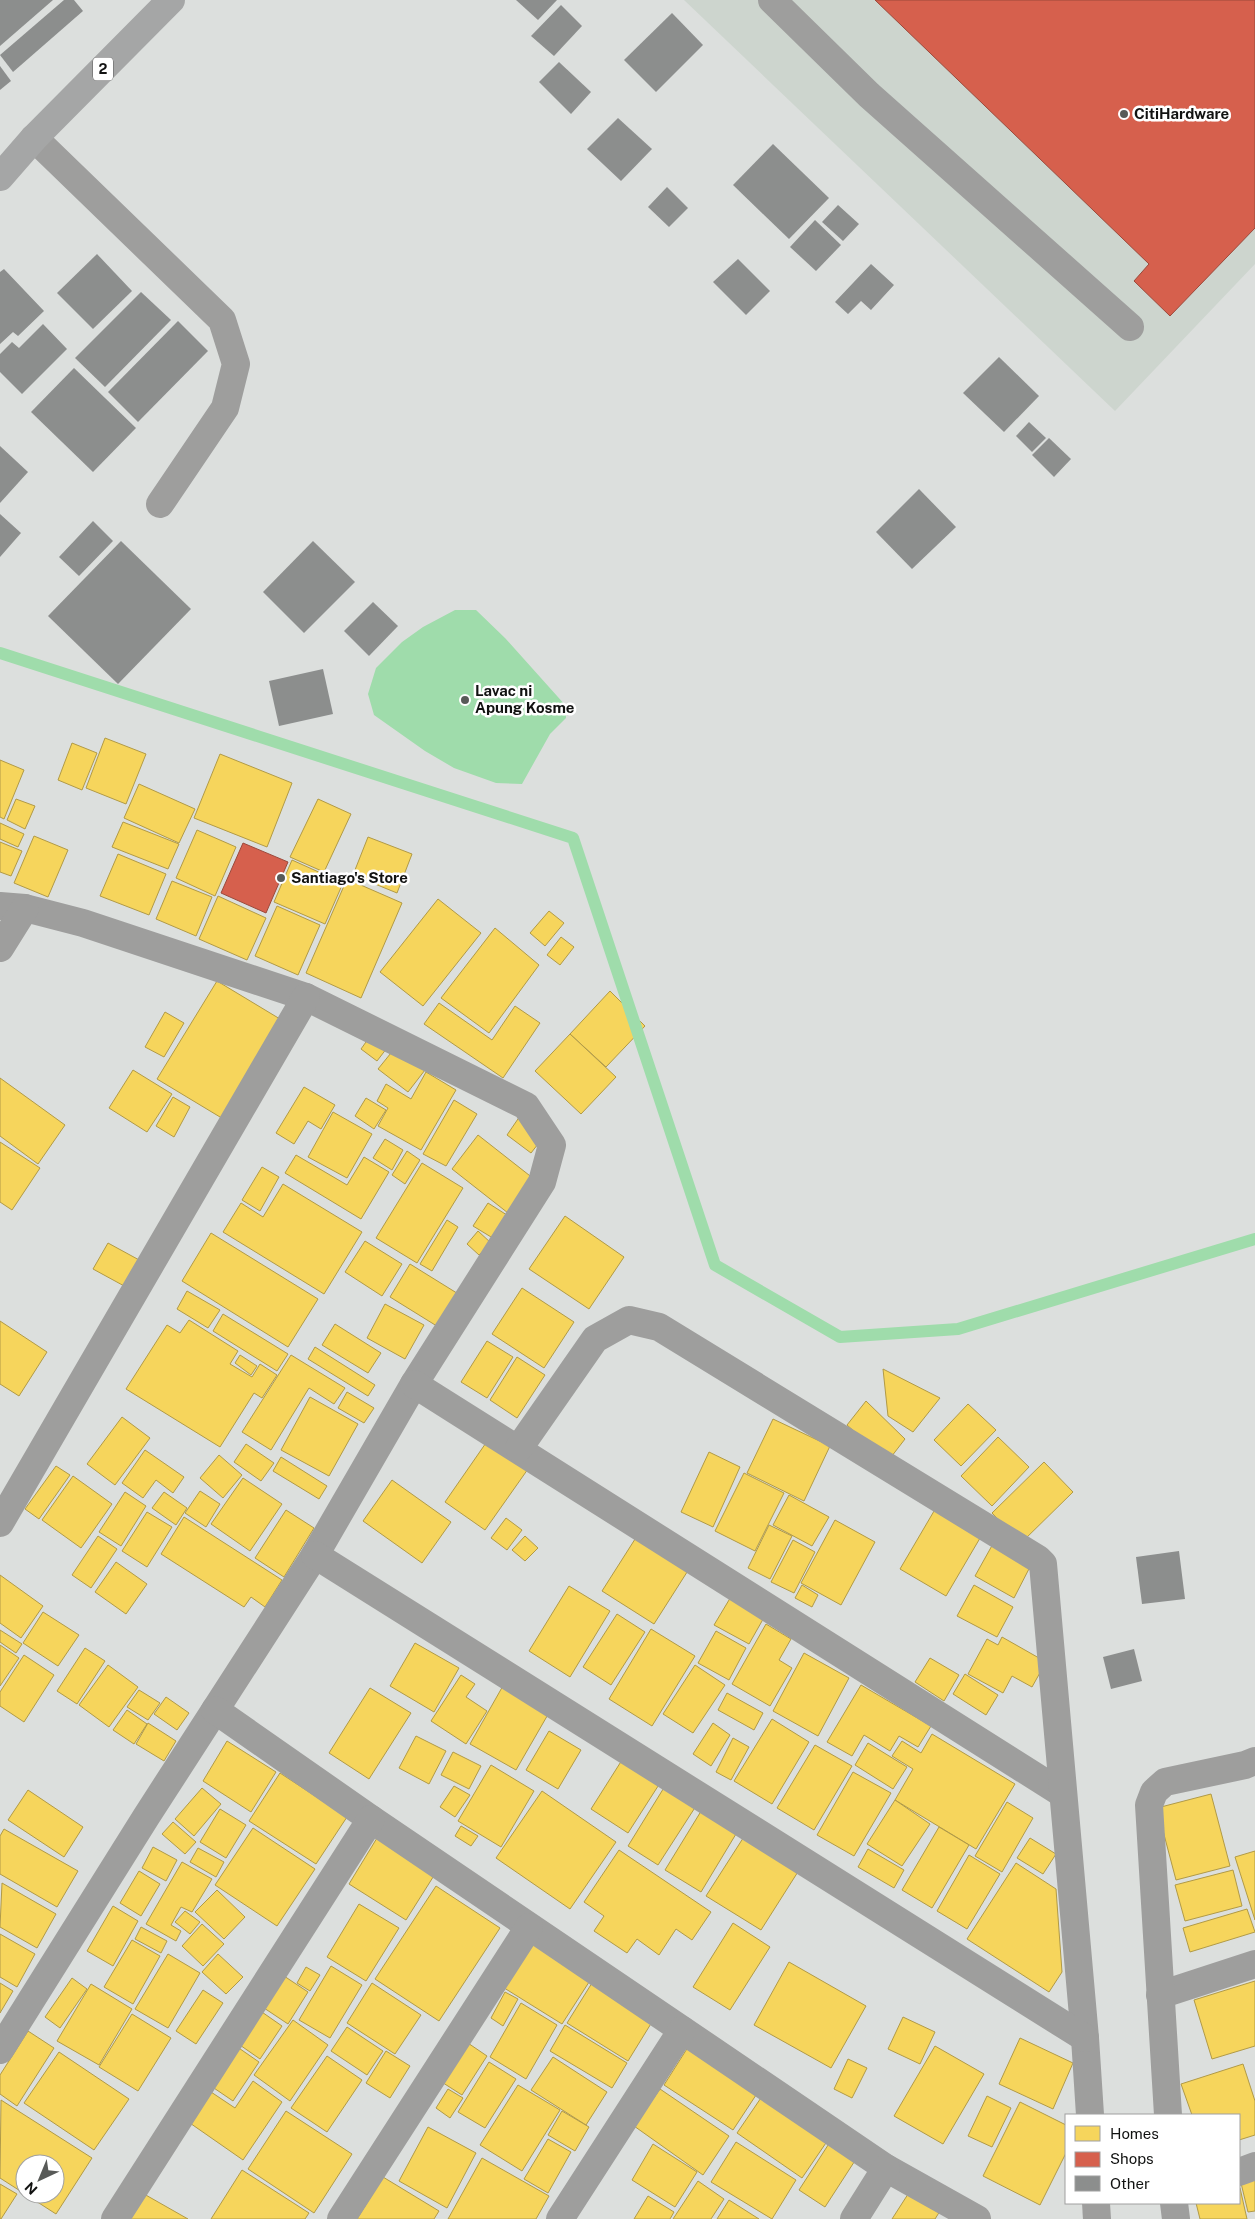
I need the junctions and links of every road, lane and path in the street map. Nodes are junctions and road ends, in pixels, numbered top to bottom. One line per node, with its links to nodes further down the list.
1 (171, 0): 3 (highway, 2)
2 (772, 0): 5 (street)
3 (34, 138): 4 (highway, 2); 6 (street)
4 (0, 177)
5 (1130, 327)
6 (160, 504)
7 (12, 907): 8 (street); 9 (street)
8 (0, 948)
9 (306, 997): 10 (street); 12 (street)
10 (414, 1384): 11 (street); 13 (street)
11 (518, 1448): 16 (street); 16 (street)
12 (0, 1523)
13 (315, 1555): 14 (street); 22 (street)
14 (215, 1710): 17 (street); 23 (street)
15 (1255, 1761): 20 (street)
16 (1063, 1794): 22 (street)
17 (371, 1820): 18 (street); 31 (street)
18 (529, 1927): 21 (street); 32 (street)
19 (1255, 1964): 20 (street)
20 (1160, 1995): 25 (street)
21 (682, 2030): 27 (street); 33 (street)
22 (1086, 2038): 24 (street)
23 (0, 2050)
24 (1090, 2114)
25 (1168, 2114)
26 (1255, 2166): 28 (street)
27 (886, 2168): 34 (street); 35 (street)
28 (1240, 2172)
29 (1096, 2204): 36 (street)
30 (1174, 2204): 37 (street)
31 (115, 2219)
32 (341, 2219)
33 (560, 2219)
34 (854, 2219)
35 (977, 2219)
36 (1097, 2219)
37 (1176, 2219)

